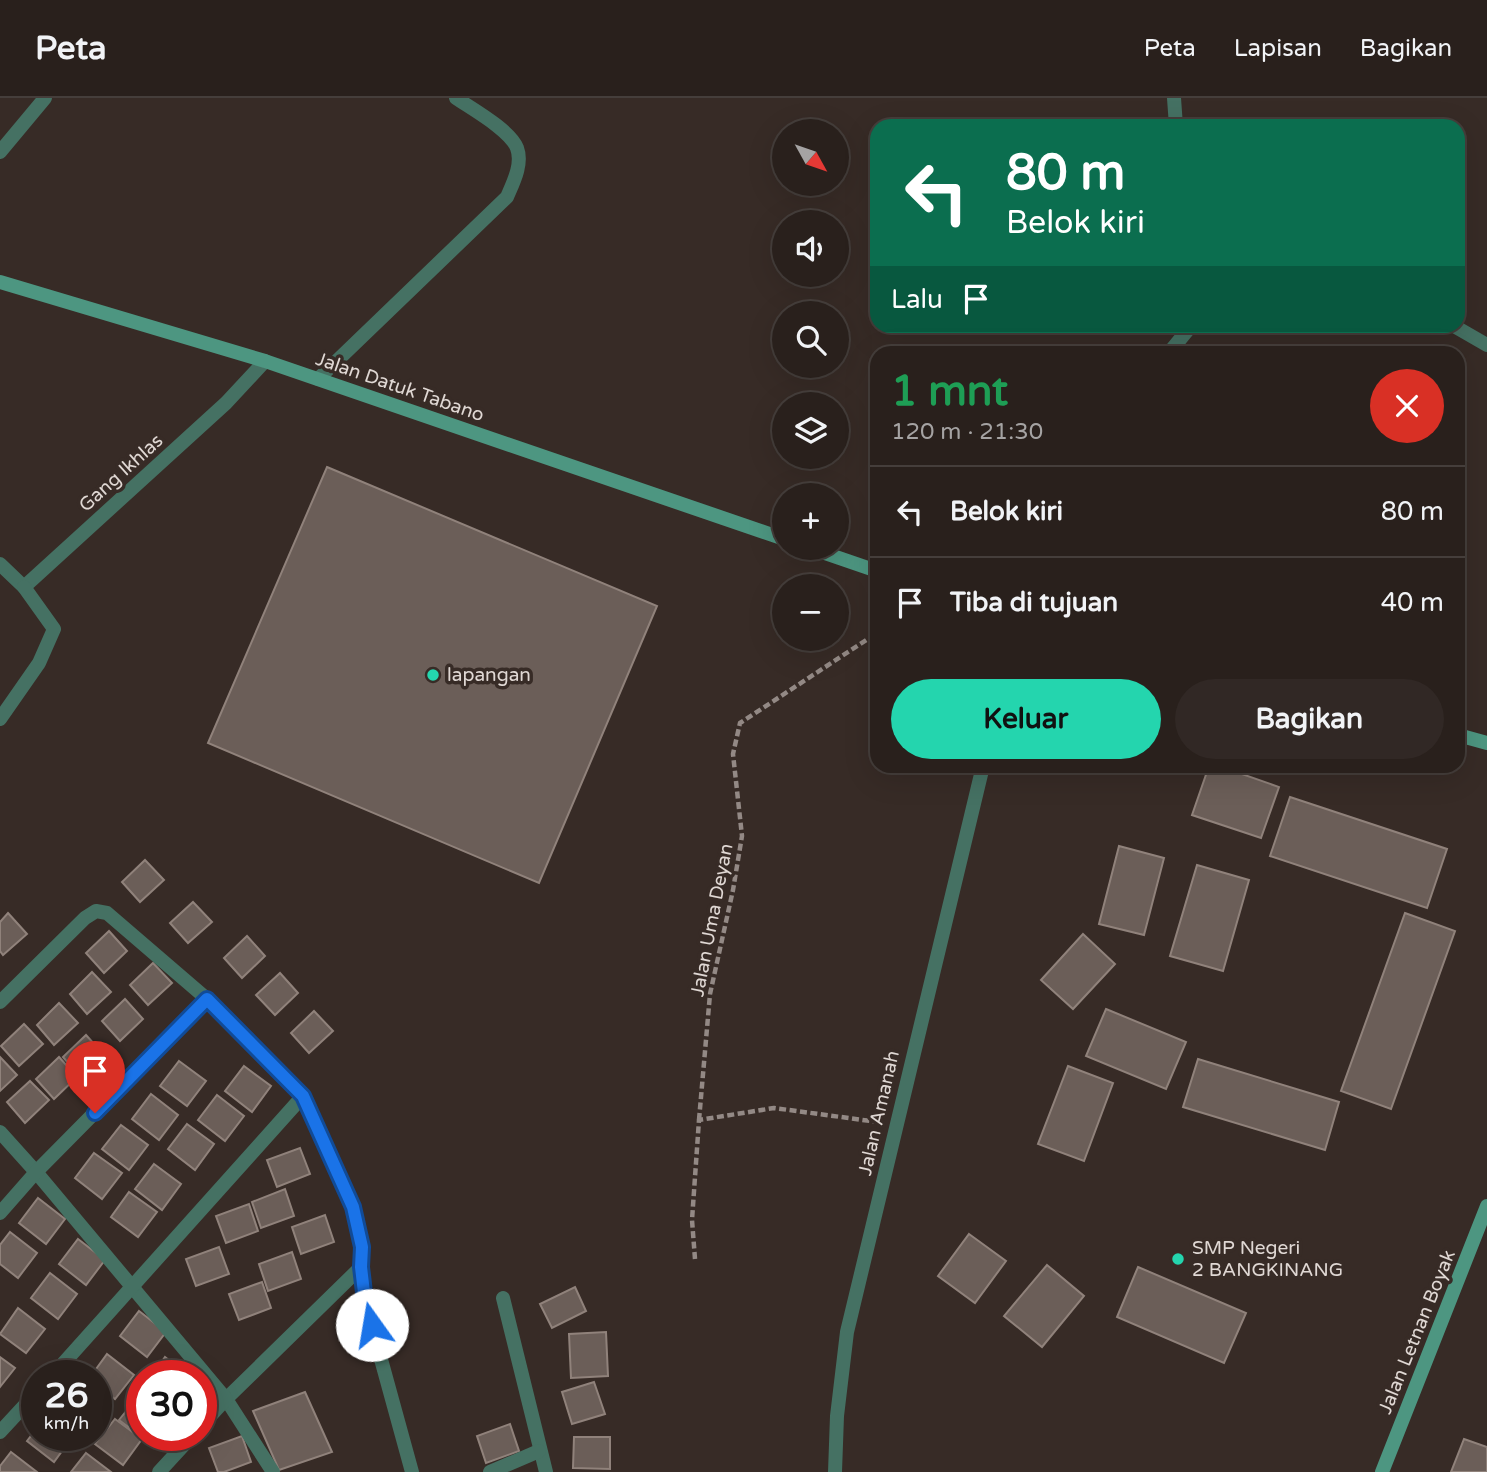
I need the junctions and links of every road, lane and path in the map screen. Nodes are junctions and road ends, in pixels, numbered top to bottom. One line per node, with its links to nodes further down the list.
1 (45, 98): 5 (street)
2 (456, 98): 10 (street)
3 (1174, 98): 4 (street)
4 (1176, 119)
5 (0, 152)
6 (0, 282): 9 (street, Jalan Datuk Tabano)
7 (1465, 332): 8 (street)
8 (1487, 345)
9 (265, 361): 10 (street, Jalan Datuk Tabano); 15 (street, Gang Ikhlas)
10 (318, 379): 11 (street, Jalan Datuk Tabano)
11 (772, 535)
12 (845, 560): 14 (street)
13 (0, 564): 15 (street)
14 (870, 569)
15 (24, 587): 17 (street)
16 (870, 638): 24 (path, Jalan Uma Deyan)
17 (0, 719)
18 (1465, 737): 19 (street)
19 (1487, 743)
20 (981, 773): 25 (street, Jalan Amanah)
21 (207, 999): 22 (street); 23 (street); 27 (street)
22 (0, 1002)
23 (303, 1096): 31 (street); 32 (street)
24 (699, 1120): 25 (path); 30 (path, Jalan Uma Deyan)
25 (896, 1125): 46 (street, Jalan Amanah)
26 (0, 1132): 27 (street)
27 (36, 1172): 29 (street); 32 (street)
28 (1487, 1206): 47 (street, Jalan Letnan Boyak)
29 (0, 1213)
30 (695, 1259)
31 (361, 1267): 35 (street); 43 (street)
32 (134, 1287): 34 (street); 35 (street)
33 (503, 1298): 40 (street)
34 (67, 1360)
35 (226, 1399): 37 (street); 42 (street)
36 (21, 1409): 38 (street)
37 (217, 1409)
38 (0, 1432)
39 (178, 1451): 41 (street)
40 (539, 1451): 44 (street); 45 (street)
41 (159, 1472)
42 (273, 1472)
43 (412, 1472)
44 (490, 1472)
45 (546, 1472)
46 (835, 1472)
47 (1382, 1472)

